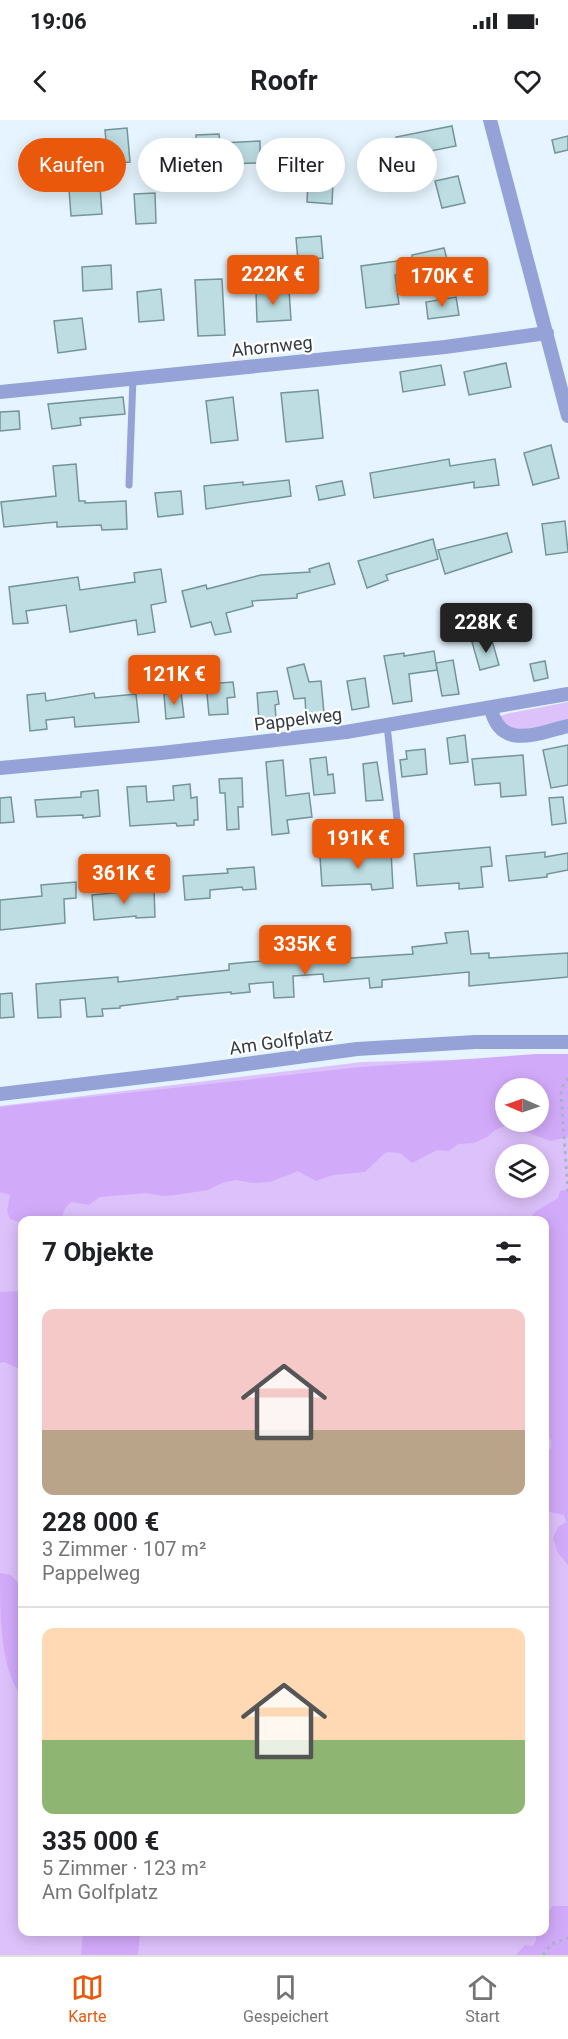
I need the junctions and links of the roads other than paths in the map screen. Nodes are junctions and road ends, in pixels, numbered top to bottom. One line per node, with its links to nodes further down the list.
1 (490, 120): 2 (street)
2 (547, 333): 3 (street, Ahornweg); 5 (street)
3 (133, 378): 4 (street, Ahornweg); 6 (lane)
4 (0, 392)
5 (568, 416)
6 (129, 485)
7 (568, 694): 8 (street, Pappelweg)
8 (491, 709): 9 (street, Pappelweg); 10 (street)
9 (387, 725): 11 (street, Pappelweg); 12 (lane)
10 (568, 726)
11 (0, 768)
12 (399, 838)
13 (568, 1042): 14 (street, Am Golfplatz)
14 (0, 1094)

